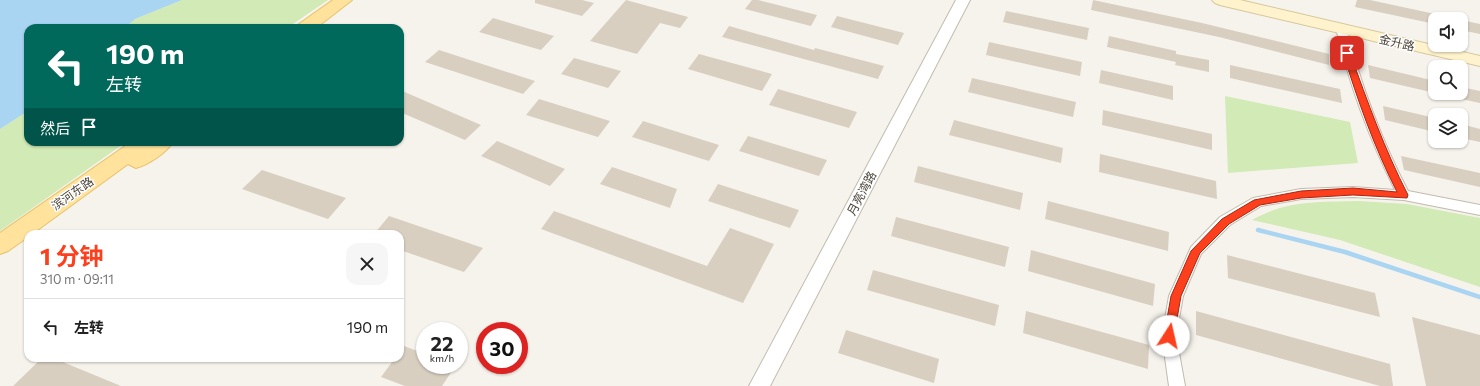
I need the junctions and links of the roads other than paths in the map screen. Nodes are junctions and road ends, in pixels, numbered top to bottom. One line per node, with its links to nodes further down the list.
1 (344, 0): 6 (main road)
2 (359, 0): 7 (main road)
3 (963, 0): 21 (street, 月亮湾路)
4 (1220, 0): 8 (main road, 金升路)
5 (1245, 0): 9 (main road, 金升路)
6 (311, 24)
7 (326, 24)
8 (1341, 28): 12 (main road, 金升路); 15 (street)
9 (1428, 42)
10 (1467, 52): 11 (main road)
11 (1480, 55)
12 (1480, 61)
13 (138, 146): 19 (main road, 滨河东路)
14 (157, 146): 17 (main road, 滨河东路)
15 (1404, 195): 16 (street); 22 (street)
16 (1480, 210)
17 (41, 230)
18 (24, 242): 20 (main road)
19 (0, 245)
20 (0, 259)
21 (759, 386)
22 (1177, 386)

